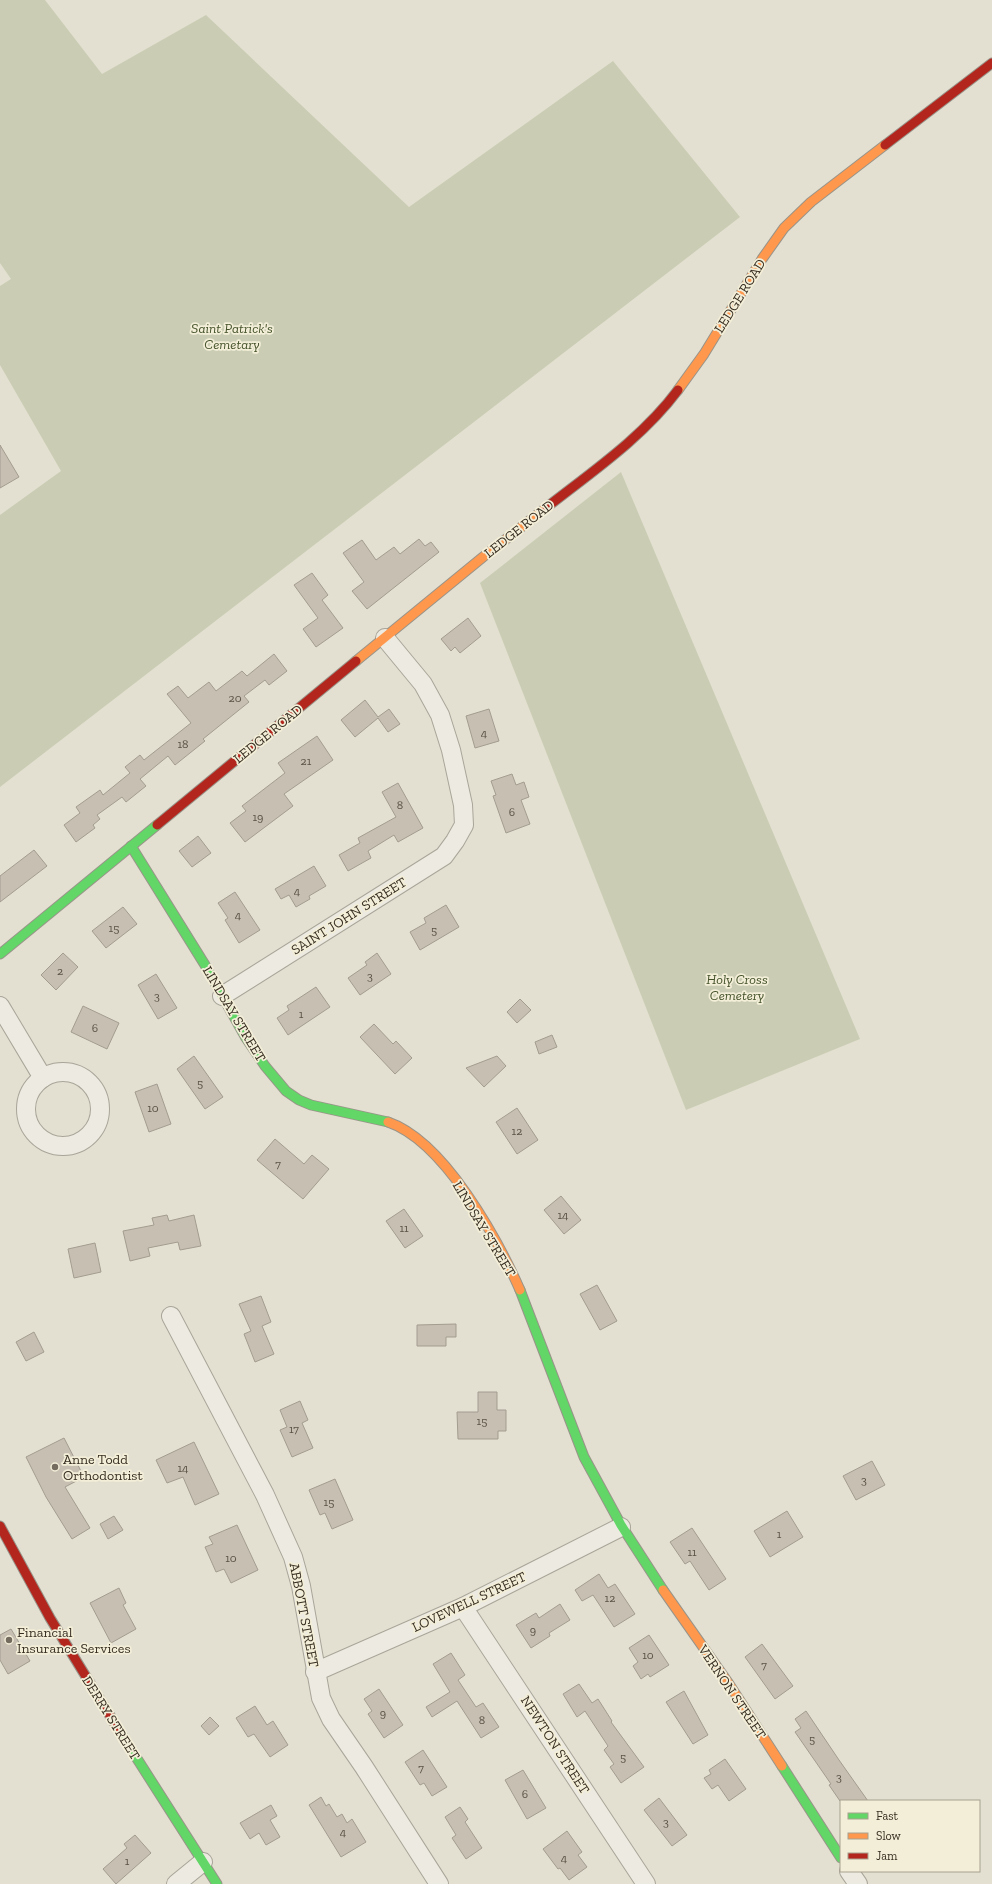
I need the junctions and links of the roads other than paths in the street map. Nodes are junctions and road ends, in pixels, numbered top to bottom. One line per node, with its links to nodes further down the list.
1 (992, 63): 2 (street, LEDGE ROAD)
2 (385, 638): 3 (street, LEDGE ROAD); 5 (street, SAINT JOHN STREET)
3 (131, 846): 4 (street, LEDGE ROAD); 5 (street, LINDSAY STREET)
4 (0, 954)
5 (222, 996): 10 (street, LINDSAY STREET)
6 (0, 1006): 7 (street)
7 (43, 1078): 7 (street)
8 (171, 1316): 12 (street, ABBOTT STREET)
9 (0, 1526): 14 (street, DERRY STREET)
10 (621, 1527): 11 (street, LOVEWELL STREET); 13 (street, VERNON STREET)
11 (463, 1607): 12 (street, LOVEWELL STREET); 19 (street, NEWTON STREET)
12 (315, 1672): 18 (street, ABBOTT STREET)
13 (840, 1856)
14 (203, 1862): 16 (street); 17 (street, DERRY STREET)
15 (850, 1872): 20 (street)
16 (176, 1884)
17 (217, 1884)
18 (439, 1884)
19 (646, 1884)
20 (858, 1884)

